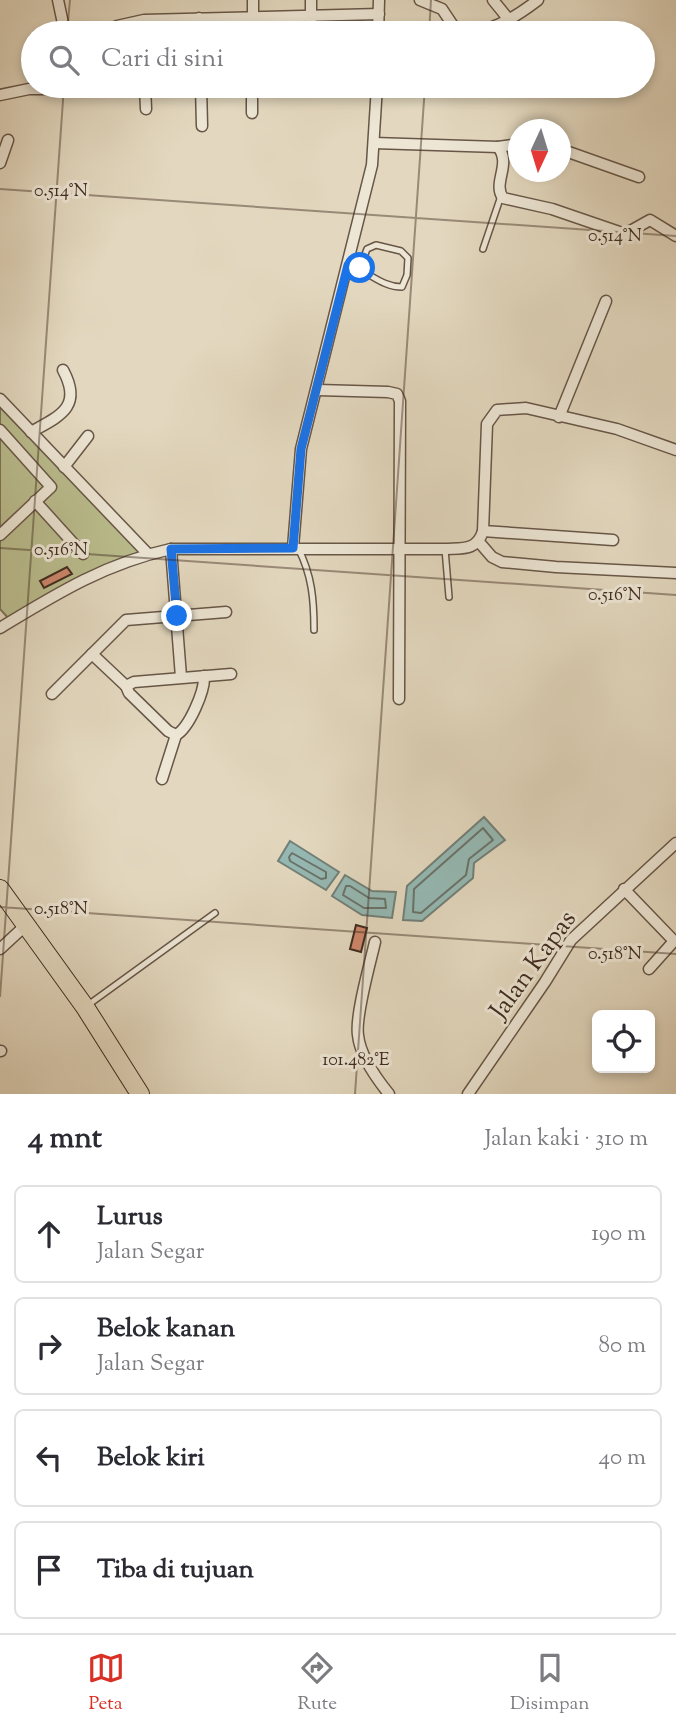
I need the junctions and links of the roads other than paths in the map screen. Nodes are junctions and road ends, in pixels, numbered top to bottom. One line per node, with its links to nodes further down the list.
1 (58, 0): 13 (street)
2 (253, 0): 10 (street)
3 (311, 0): 9 (street)
4 (379, 0): 8 (street)
5 (420, 0): 19 (street)
6 (493, 0): 20 (street)
7 (538, 0): 20 (street)
8 (379, 14): 9 (street); 18 (street)
9 (311, 15): 10 (street); 17 (street)
10 (253, 16): 11 (street); 16 (street)
11 (199, 18): 12 (street); 15 (street)
12 (144, 20): 14 (street)
13 (62, 21)
14 (140, 21)
15 (199, 21)
16 (253, 21)
17 (311, 21)
18 (379, 21)
19 (450, 21)
20 (510, 21)
21 (21, 91): 22 (street)
22 (0, 95)
23 (146, 98): 27 (street)
24 (201, 98): 29 (street)
25 (252, 98): 28 (street)
26 (376, 98): 31 (street)
27 (146, 109)
28 (252, 113)
29 (202, 126)
30 (8, 140): 35 (street)
31 (374, 143): 33 (street); 40 (street)
32 (508, 146): 33 (street)
33 (498, 148): 37 (street)
34 (571, 153): 36 (street)
35 (0, 163)
36 (639, 177)
37 (500, 197): 38 (street); 39 (lane)
38 (676, 236)
39 (483, 249)
40 (348, 265): 41 (lane); 44 (street)
41 (360, 268): 41 (lane)
42 (606, 301): 46 (street)
43 (63, 370): 48 (street)
44 (318, 390): 57 (street); 60 (street)
45 (0, 399): 48 (street)
46 (559, 416): 50 (street); 53 (street)
47 (0, 430): 52 (street)
48 (31, 432): 51 (street)
49 (88, 436): 51 (street)
50 (676, 450)
51 (64, 467): 62 (street)
52 (35, 501): 54 (street); 61 (street)
53 (483, 531): 55 (street); 56 (street)
54 (0, 535)
55 (613, 540)
56 (479, 542): 59 (street); 63 (street)
57 (296, 548): 58 (street); 60 (street); 68 (lane)
58 (171, 549): 62 (street); 66 (street)
59 (445, 549): 60 (street); 64 (lane)
60 (399, 550): 75 (street)
61 (83, 554)
62 (148, 554): 67 (street)
63 (676, 573)
64 (449, 597)
65 (226, 612): 66 (street)
66 (177, 616): 69 (street); 72 (street)
67 (0, 628)
68 (314, 630)
69 (92, 654): 73 (street); 74 (street)
70 (232, 674): 71 (street)
71 (204, 676): 72 (street); 76 (street)
72 (181, 677): 73 (street)
73 (126, 686): 76 (street)
74 (52, 694)
75 (399, 699)
76 (176, 736): 77 (street)
77 (162, 779)
78 (676, 843): 80 (street, Jalan Kapas)
79 (0, 889): 82 (main road)
80 (624, 889): 84 (street); 90 (street, Jalan Kapas)
81 (215, 913): 87 (lane)
82 (27, 924): 85 (street); 87 (main road)
83 (375, 942): 89 (street)
84 (675, 942): 86 (street)
85 (0, 949)
86 (649, 969)
87 (85, 1007): 88 (main road)
88 (140, 1094)
89 (388, 1094)
90 (468, 1094)

